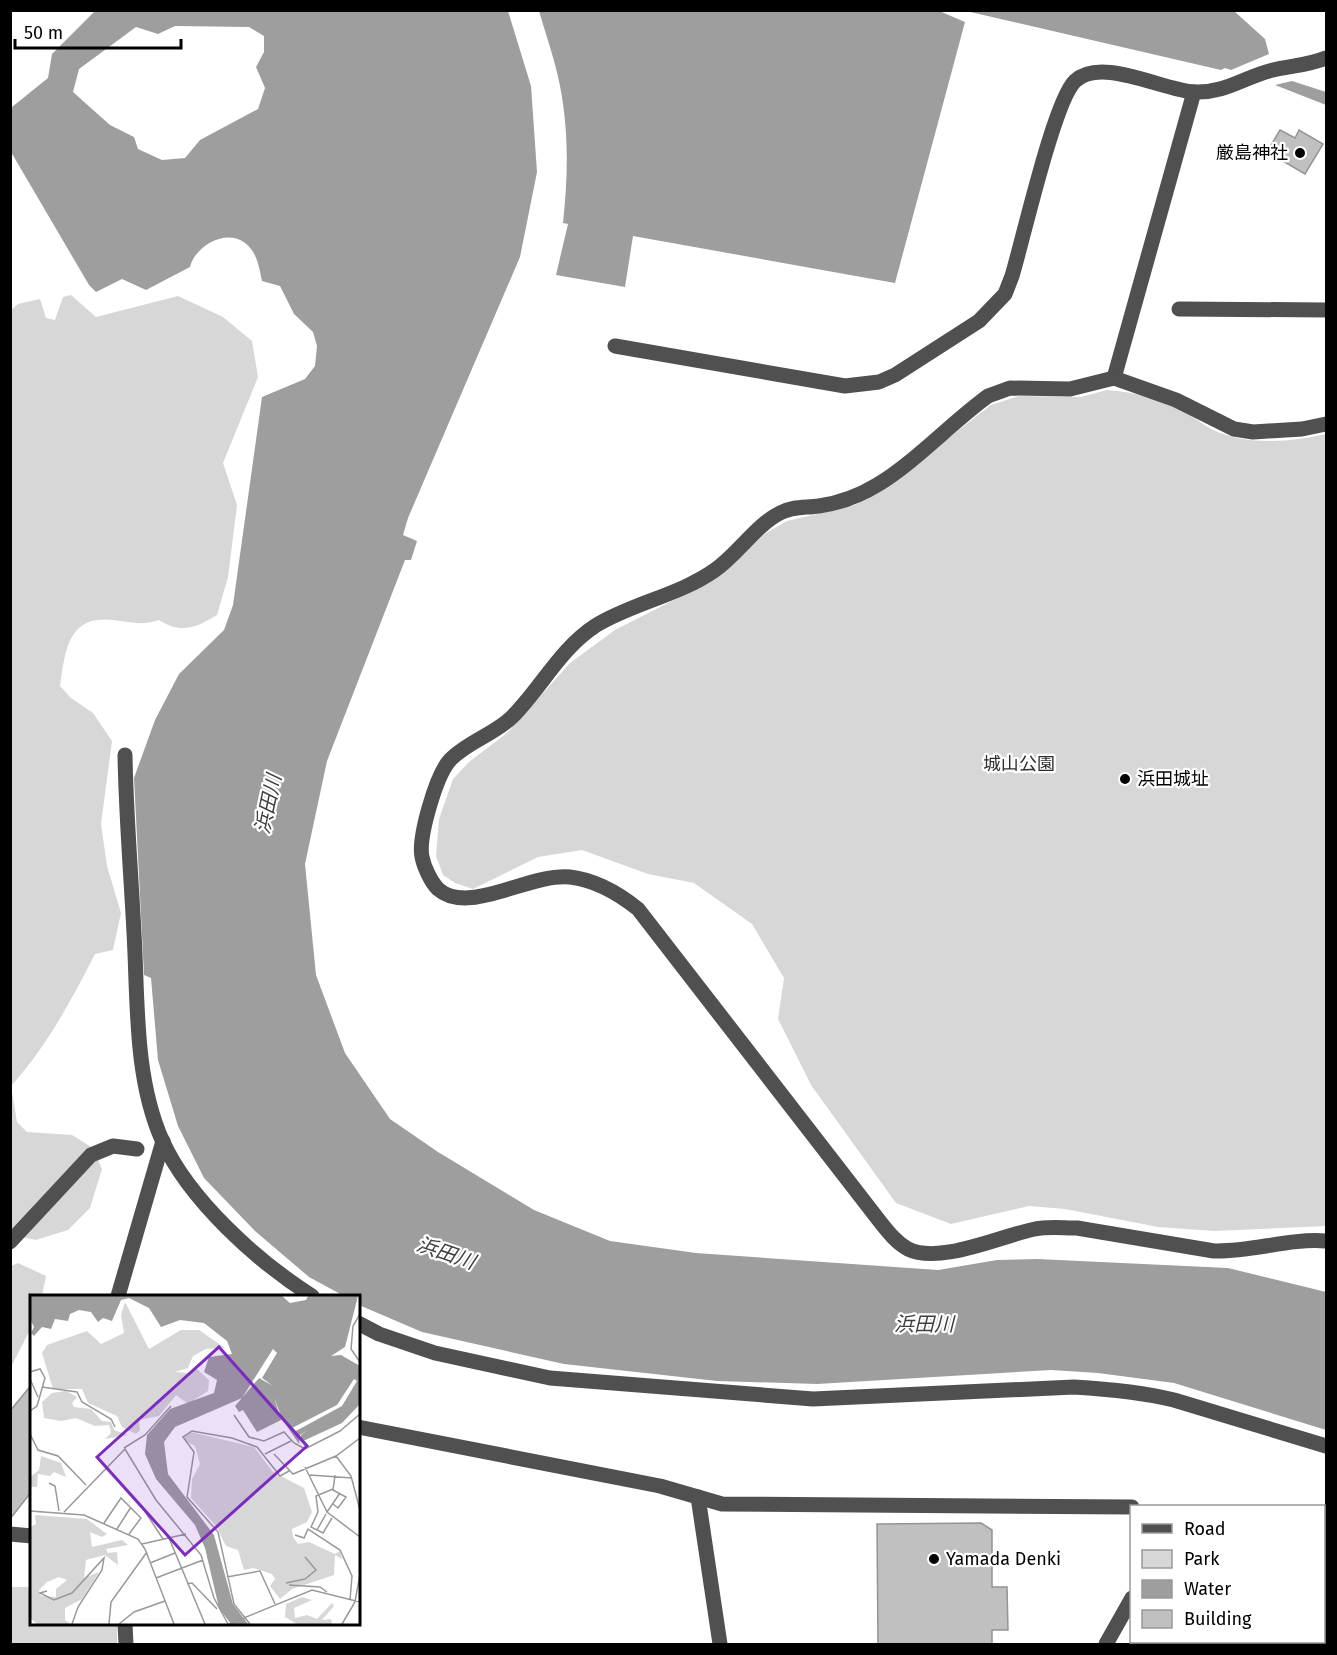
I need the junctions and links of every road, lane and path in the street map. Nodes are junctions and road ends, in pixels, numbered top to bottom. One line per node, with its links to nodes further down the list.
1 (1326, 58): 2 (street)
2 (1194, 92): 5 (street); 6 (street)
3 (1179, 309): 4 (street)
4 (1326, 310)
5 (615, 346)
6 (1114, 378): 7 (street); 12 (street)
7 (1326, 424)
8 (125, 755): 9 (street)
9 (163, 1141): 13 (street); 14 (street)
10 (137, 1149): 11 (street)
11 (11, 1240)
12 (1326, 1241)
13 (118, 1295)
14 (311, 1295)
15 (360, 1324): 17 (street)
16 (360, 1427): 18 (street)
17 (1326, 1446)
18 (698, 1497): 19 (street); 25 (street)
19 (1130, 1507)
20 (10, 1534): 21 (street)
21 (30, 1536)
22 (1130, 1600): 26 (street)
23 (125, 1625): 24 (street)
24 (126, 1644)
25 (720, 1644)
26 (1106, 1644)

